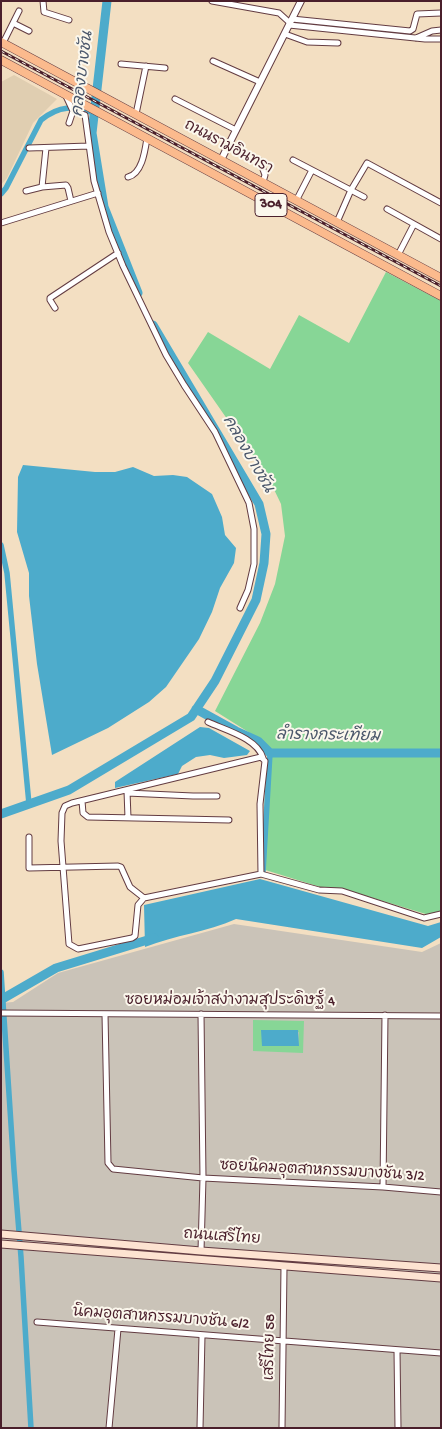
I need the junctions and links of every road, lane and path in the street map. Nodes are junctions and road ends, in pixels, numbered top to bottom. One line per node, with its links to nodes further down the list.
1 (43, 1): 6 (street)
2 (212, 1): 7 (street)
3 (301, 1): 7 (street)
4 (19, 11): 8 (street)
5 (441, 13): 7 (street)
6 (69, 20)
7 (290, 22): 11 (street); 12 (street)
8 (13, 23): 10 (street); 14 (street)
9 (441, 30): 12 (street)
10 (29, 31)
11 (284, 34): 15 (street); 21 (street)
12 (415, 38): 13 (street)
13 (441, 39)
14 (2, 42): 25 (highway, ถนนรามอินทรา / 304)
15 (338, 44)
16 (1, 60): 22 (highway, ถนนรามอินทรา / 304)
17 (213, 61): 21 (street)
18 (120, 64): 19 (street)
19 (146, 66): 20 (street); 25 (street)
20 (165, 68)
21 (260, 82): 27 (street)
22 (65, 94): 24 (street); 28 (highway, ถนนรามอินทรา / 304)
23 (175, 99): 27 (street)
24 (71, 108): 26 (street); 29 (street)
25 (136, 114): 32 (highway, ถนนรามอินทรา / 304)
26 (69, 123)
27 (236, 130): 32 (street)
28 (148, 138): 36 (street); 54 (highway, ถนนรามอินทรา / 304)
29 (89, 146): 31 (street); 41 (street)
30 (30, 148): 31 (street)
31 (46, 148): 38 (street)
32 (221, 160): 37 (highway, ถนนรามอินทรา / 304)
33 (293, 160): 35 (street)
34 (260, 161): 37 (street)
35 (312, 170): 39 (street); 43 (street)
36 (128, 177)
37 (263, 182): 43 (highway, ถนนรามอินทรา / 304)
38 (42, 187): 40 (street); 44 (street)
39 (351, 190): 42 (street); 45 (street); 47 (street)
40 (26, 191)
41 (98, 193): 44 (street); 51 (street)
42 (364, 197)
43 (296, 200): 47 (highway, ถนนรามอินทรา / 304)
44 (71, 201): 48 (street)
45 (441, 203)
46 (387, 209): 49 (street)
47 (337, 222): 52 (highway, ถนนรามอินทรา / 304)
48 (1, 223)
49 (414, 224): 50 (street); 52 (street)
50 (441, 239)
51 (118, 253): 55 (street); 56 (street)
52 (398, 255): 53 (highway, ถนนรามอินทรา / 304)
53 (440, 275)
54 (441, 296)
55 (55, 308)
56 (240, 608)
57 (208, 722): 58 (street)
58 (263, 758): 59 (street); 66 (street)
59 (127, 791): 60 (street); 61 (street); 62 (street)
60 (217, 796)
61 (82, 800): 62 (street); 65 (street)
62 (128, 818): 63 (street)
63 (229, 820)
64 (29, 837): 65 (street)
65 (63, 866): 67 (street); 67 (street)
66 (261, 874): 67 (street); 68 (street)
67 (144, 898)
68 (441, 914)
69 (1, 1013): 70 (street, ซอยหม่อมเจ้าสง่างามสุประดิษฐ์ 4)
70 (105, 1014): 71 (street, ซอยหม่อมเจ้าสง่างามสุประดิษฐ์ 4); 74 (street, ซอยนิคมอุตสาหกรรมบางชัน 3/2)
71 (201, 1014): 72 (street, ซอยหม่อมเจ้าสง่างามสุประดิษฐ์ 4); 74 (street)
72 (385, 1015): 73 (street, ซอยหม่อมเจ้าสง่างามสุประดิษฐ์ 4); 75 (street)
73 (441, 1016)
74 (203, 1178): 75 (street, ซอยนิคมอุตสาหกรรมบางชัน 3/2); 79 (street)
75 (382, 1187): 76 (street, ซอยนิคมอุตสาหกรรมบางชัน 3/2)
76 (441, 1192)
77 (4, 1234): 79 (main road, ถนนเสรีไทย)
78 (4, 1245): 80 (main road, ถนนเสรีไทย)
79 (201, 1251): 80 (main road); 82 (main road, ถนนเสรีไทย)
80 (201, 1260): 81 (main road, ถนนเสรีไทย)
81 (284, 1267): 83 (main road, ถนนเสรีไทย); 87 (street, เสรีไทย 58)
82 (441, 1268)
83 (441, 1278)
84 (37, 1322): 85 (street, นิคมอุตสาหกรรมบางชัน 6/2)
85 (118, 1329): 86 (street, นิคมอุตสาหกรรมบางชัน 6/2); 90 (street)
86 (202, 1335): 87 (street, นิคมอุตสาหกรรมบางชัน 6/2); 91 (street)
87 (284, 1341): 88 (street, นิคมอุตสาหกรรมบางชัน 6/2); 92 (street, เสรีไทย 58)
88 (397, 1350): 89 (street, นิคมอุตสาหกรรมบางชัน 6/2); 93 (street)
89 (441, 1352)
90 (109, 1428)
91 (200, 1428)
92 (282, 1428)
93 (398, 1428)

